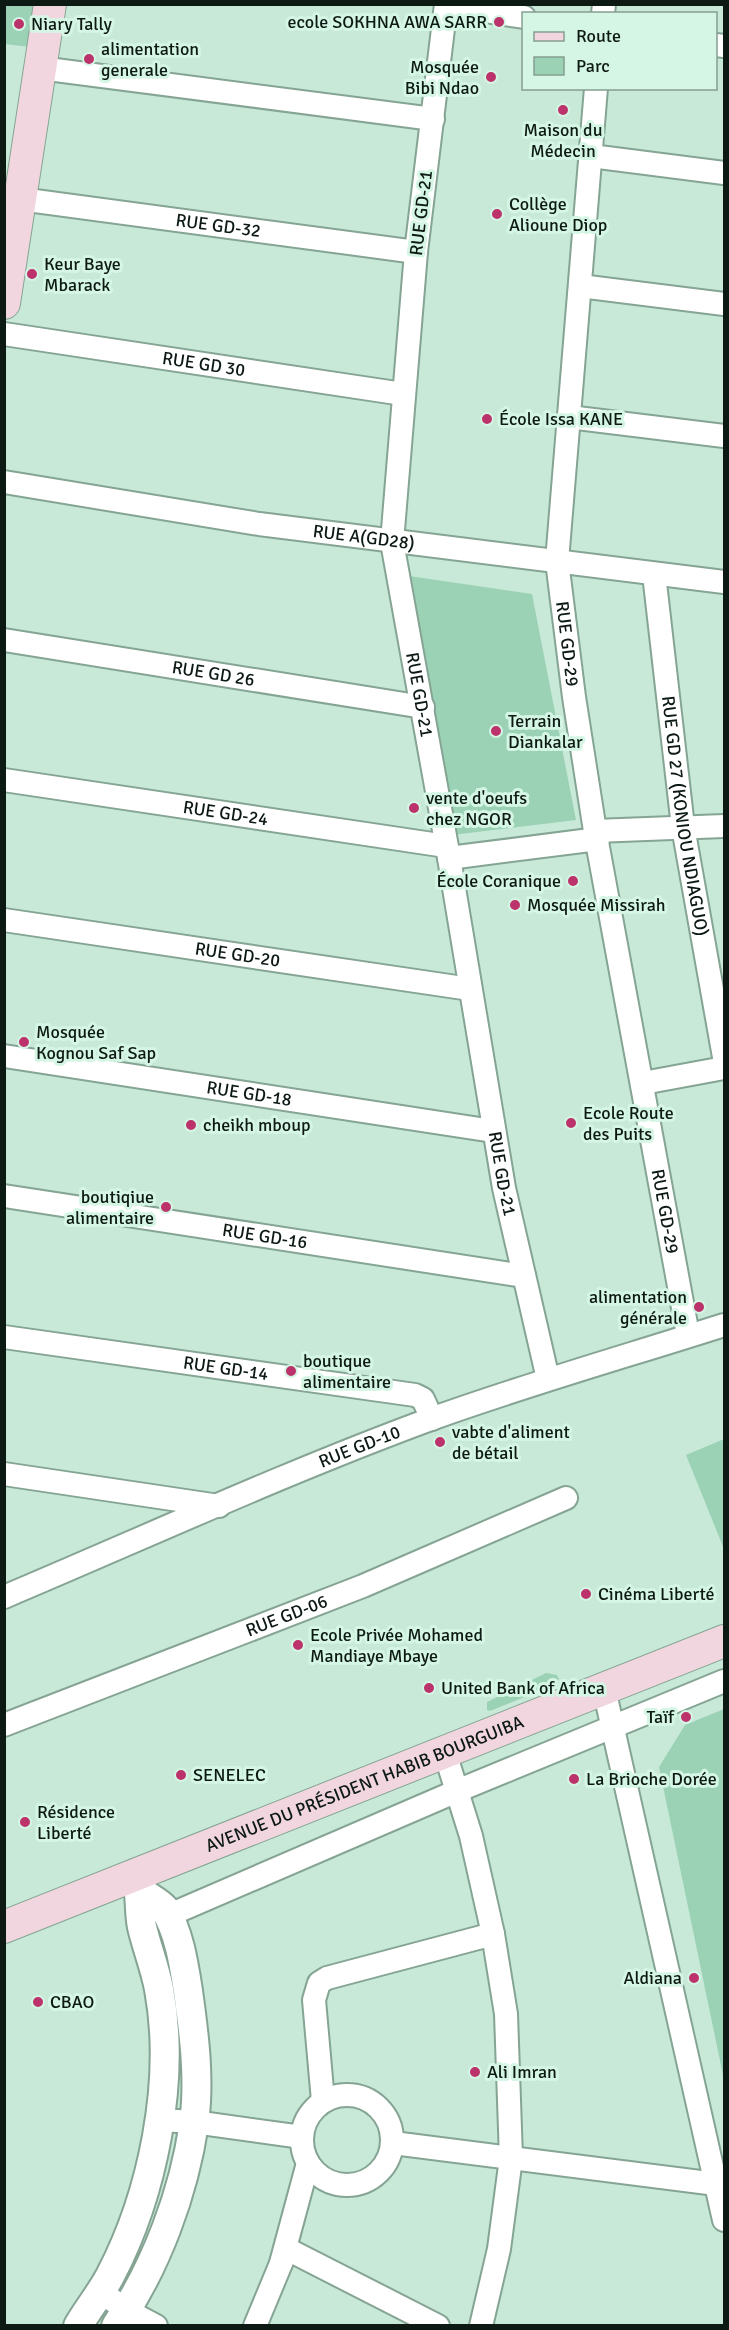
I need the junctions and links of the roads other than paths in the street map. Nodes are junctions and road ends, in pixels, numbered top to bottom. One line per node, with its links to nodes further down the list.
1 (50, 4): 4 (main road)
2 (446, 5): 3 (street); 6 (street, RUE GD-21)
3 (522, 17)
4 (40, 68): 6 (street); 9 (main road)
5 (596, 90): 7 (street, RUE GD-29)
6 (433, 119): 10 (street, RUE GD-21)
7 (591, 156): 8 (street); 11 (street, RUE GD-29)
8 (724, 173)
9 (20, 199): 10 (street, RUE GD-32); 12 (main road)
10 (416, 252): 15 (street, RUE GD-21)
11 (580, 286): 13 (street); 16 (street, RUE GD-29)
12 (4, 303)
13 (724, 303)
14 (4, 334): 15 (street, RUE GD 30)
15 (404, 394): 19 (street, RUE GD-21)
16 (569, 417): 17 (street); 20 (street, RUE GD-29)
17 (724, 436)
18 (4, 482): 19 (street, RUE A(GD28))
19 (392, 542): 20 (street, RUE A(GD28)); 24 (street, RUE GD-21)
20 (556, 561): 21 (street, RUE A(GD28)); 28 (street, RUE GD-29)
21 (654, 574): 22 (street, RUE A(GD28)); 27 (street, RUE GD 27 (KONIOU NDIAGUO))
22 (724, 582)
23 (4, 640): 24 (street, RUE GD 26)
24 (423, 707): 29 (street, RUE GD-21)
25 (4, 780): 29 (street, RUE GD-24)
26 (724, 826): 27 (street, RUE GD-24)
27 (683, 827): 28 (street, RUE GD-24); 33 (street, RUE GD 27 (KONIOU NDIAGUO))
28 (597, 835): 29 (street, RUE GD-24); 35 (street, RUE GD-29)
29 (448, 852): 31 (street, RUE GD-21)
30 (4, 920): 31 (street, RUE GD-20)
31 (470, 989): 36 (street, RUE GD-21)
32 (4, 1056): 36 (street, RUE GD-18)
33 (724, 1057)
34 (724, 1068): 35 (street)
35 (643, 1083): 40 (street, RUE GD-29)
36 (493, 1131): 38 (street, RUE GD-21)
37 (4, 1196): 38 (street, RUE GD-16)
38 (524, 1276): 42 (street, RUE GD-21)
39 (724, 1325): 40 (street, RUE GD-10)
40 (688, 1335): 42 (street, RUE GD-10)
41 (4, 1337): 43 (street, RUE GD-14)
42 (548, 1379): 43 (street, RUE GD-10)
43 (432, 1419): 46 (street, RUE GD-10)
44 (4, 1474): 46 (street)
45 (566, 1498): 51 (street, RUE GD-06)
46 (220, 1506): 47 (street, RUE GD-10)
47 (4, 1597)
48 (724, 1641): 50 (main road, AVENUE DU PRÉSIDENT HABIB BOURGUIBA)
49 (724, 1681): 52 (street)
50 (604, 1689): 52 (street); 53 (main road, AVENUE DU PRÉSIDENT HABIB BOURGUIBA)
51 (4, 1725)
52 (613, 1729): 54 (street); 66 (street)
53 (445, 1753): 54 (street); 55 (main road, AVENUE DU PRÉSIDENT HABIB BOURGUIBA)
54 (457, 1791): 56 (street); 58 (street)
55 (138, 1883): 56 (street); 57 (main road, AVENUE DU PRÉSIDENT HABIB BOURGUIBA); 60 (street)
56 (167, 1916): 61 (street)
57 (4, 1927)
58 (493, 1934): 59 (street); 64 (street)
59 (323, 2101): 62 (street); 63 (street)
60 (160, 2120): 61 (street); 69 (street)
61 (194, 2121): 62 (street); 70 (street)
62 (302, 2137): 65 (street)
63 (393, 2143): 64 (street); 65 (street)
64 (511, 2158): 66 (street); 75 (street)
65 (308, 2163): 68 (street)
66 (721, 2185): 67 (street)
67 (724, 2220)
68 (287, 2249): 73 (street); 74 (street)
69 (100, 2291): 70 (street); 71 (street)
70 (121, 2318): 72 (street)
71 (78, 2325)
72 (156, 2325)
73 (256, 2325)
74 (438, 2325)
75 (481, 2325)

